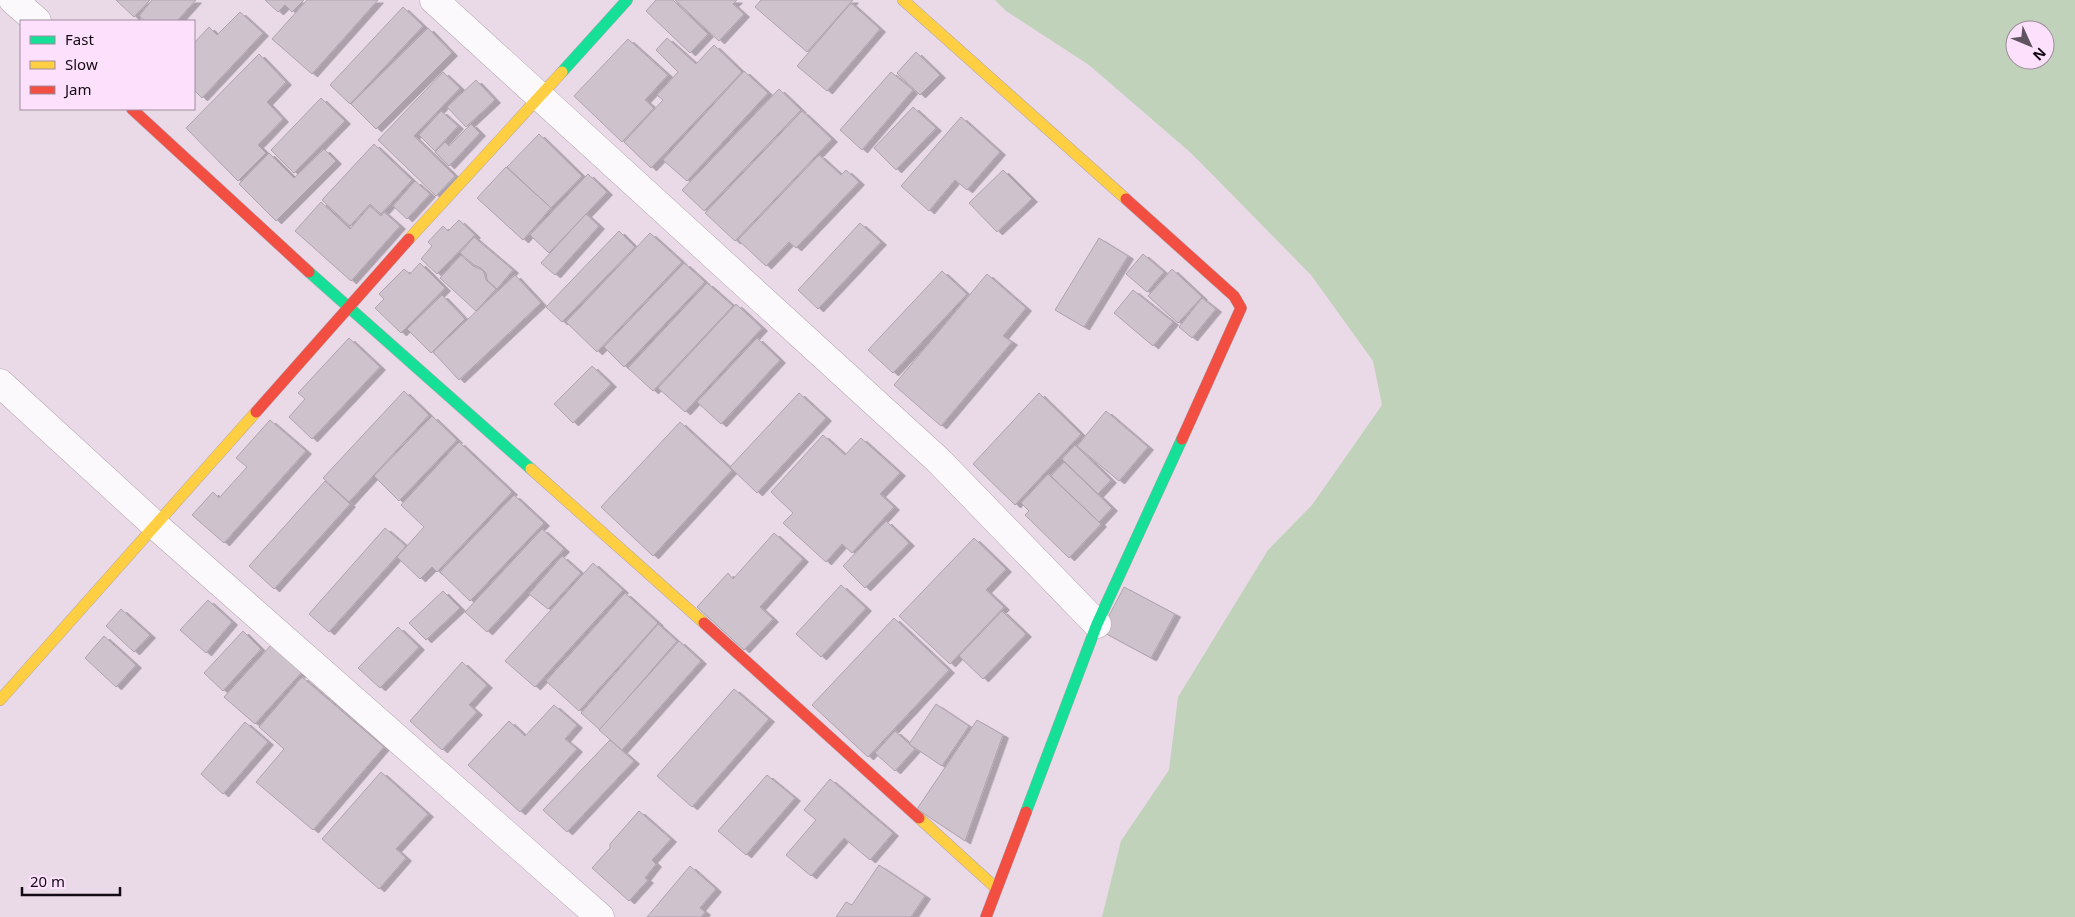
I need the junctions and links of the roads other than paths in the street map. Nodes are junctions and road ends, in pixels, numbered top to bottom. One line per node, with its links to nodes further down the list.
1 (13, 0): 5 (street)
2 (434, 0): 6 (street)
3 (628, 0): 6 (street)
4 (903, 0): 11 (street)
5 (36, 20)
6 (540, 96): 8 (street); 11 (street)
7 (133, 110): 8 (street)
8 (348, 308): 10 (street); 13 (street)
9 (0, 383): 10 (street)
10 (156, 526): 12 (street); 14 (street)
11 (1097, 624): 13 (street)
12 (0, 700)
13 (996, 888): 15 (street)
14 (600, 917)
15 (986, 917)

